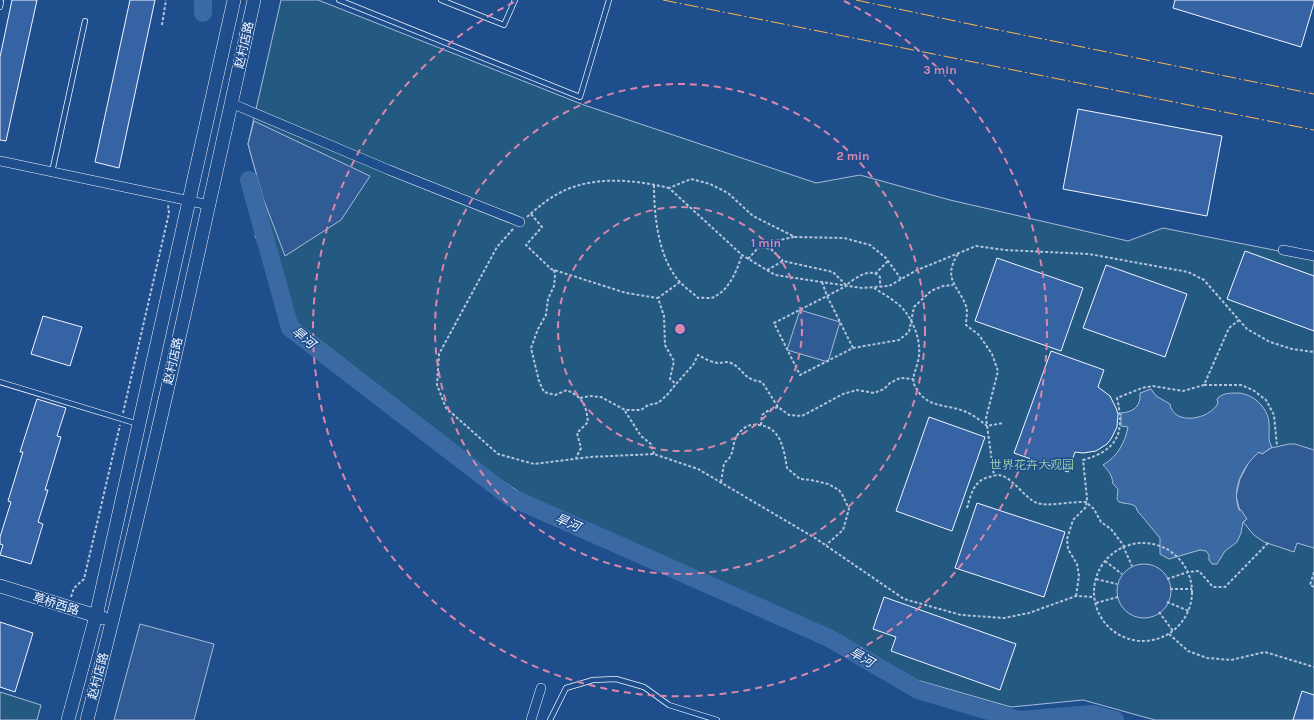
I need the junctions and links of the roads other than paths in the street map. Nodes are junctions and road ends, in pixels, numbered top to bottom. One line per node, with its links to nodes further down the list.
1 (234, 0): 11 (main road, 赵村店路)
2 (254, 0): 8 (main road, 赵村店路)
3 (339, 0): 6 (lane)
4 (441, 0): 5 (lane)
5 (515, 0)
6 (609, 0)
7 (85, 21): 10 (lane)
8 (231, 103): 12 (main road, 赵村店路); 13 (street)
9 (0, 161): 10 (street)
10 (52, 172): 11 (street)
11 (188, 200): 12 (street); 17 (main road, 赵村店路)
12 (209, 205): 20 (main road, 赵村店路)
13 (520, 222)
14 (1283, 250): 15 (street)
15 (1314, 256)
16 (0, 382): 17 (lane)
17 (139, 424): 19 (main road, 赵村店路)
18 (0, 586): 19 (main road, 草桥西路)
19 (96, 616): 20 (main road, 草桥西路); 22 (main road, 赵村店路)
20 (113, 621): 23 (main road, 赵村店路)
21 (541, 688): 24 (street)
22 (68, 720)
23 (86, 720)
24 (531, 720)
25 (550, 720): 26 (lane)
26 (717, 720)

